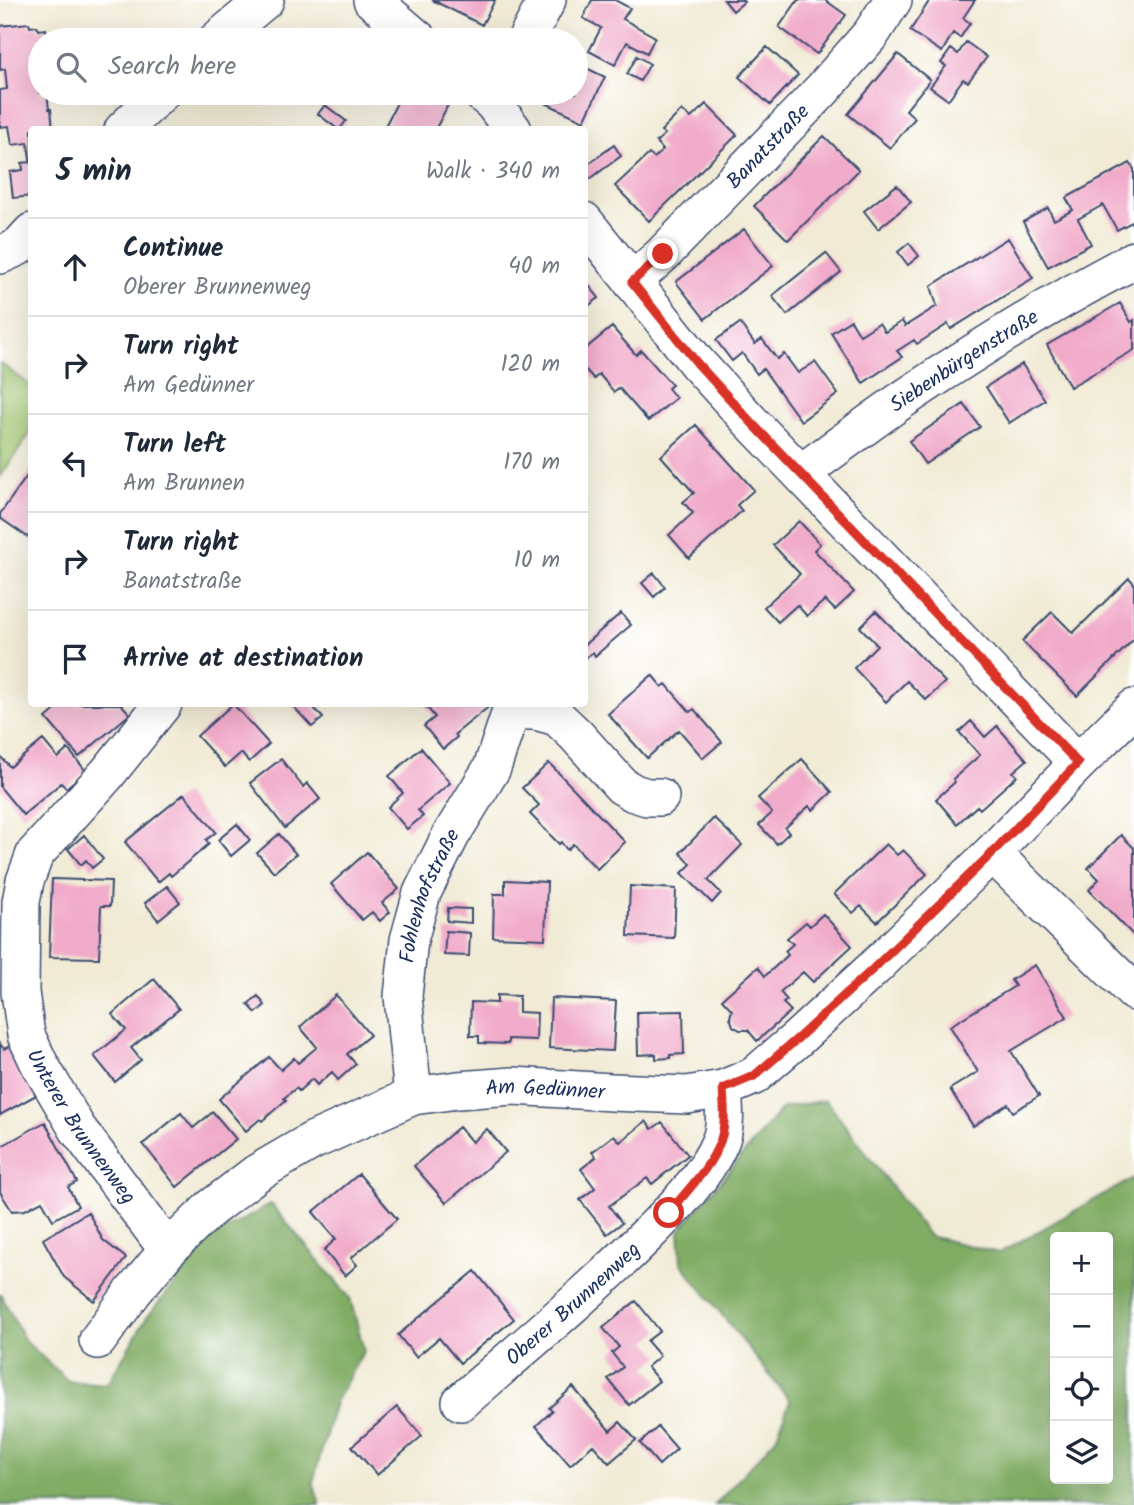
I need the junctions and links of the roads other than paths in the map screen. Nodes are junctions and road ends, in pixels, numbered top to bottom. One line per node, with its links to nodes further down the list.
1 (265, 0): 5 (street)
2 (372, 0): 6 (street)
3 (547, 0): 7 (street)
4 (893, 0): 14 (street, Banatstraße)
5 (231, 28)
6 (405, 28)
7 (532, 28)
8 (149, 105): 9 (street)
9 (127, 126)
10 (588, 226): 14 (street)
11 (28, 236): 12 (street)
12 (0, 255)
13 (1134, 260): 15 (street, Siebenbürgenstraße)
14 (632, 282): 15 (street)
15 (801, 473): 19 (street)
16 (161, 707): 25 (street, Unterer Brunnenweg)
17 (511, 707): 20 (street, Fohlenhofstraße); 24 (street, Fohlenhofstraße)
18 (1134, 708): 19 (street, Am Gedünner)
19 (1078, 763): 21 (street, Am Gedünner)
20 (660, 797)
21 (992, 853): 22 (street); 23 (street, Am Gedünner)
22 (1134, 992)
23 (723, 1089): 24 (street, Am Gedünner); 27 (street, Oberer Brunnenweg)
24 (413, 1096): 25 (street, Am Gedünner)
25 (168, 1250): 26 (street, Am Gedünner)
26 (99, 1340)
27 (461, 1402)

